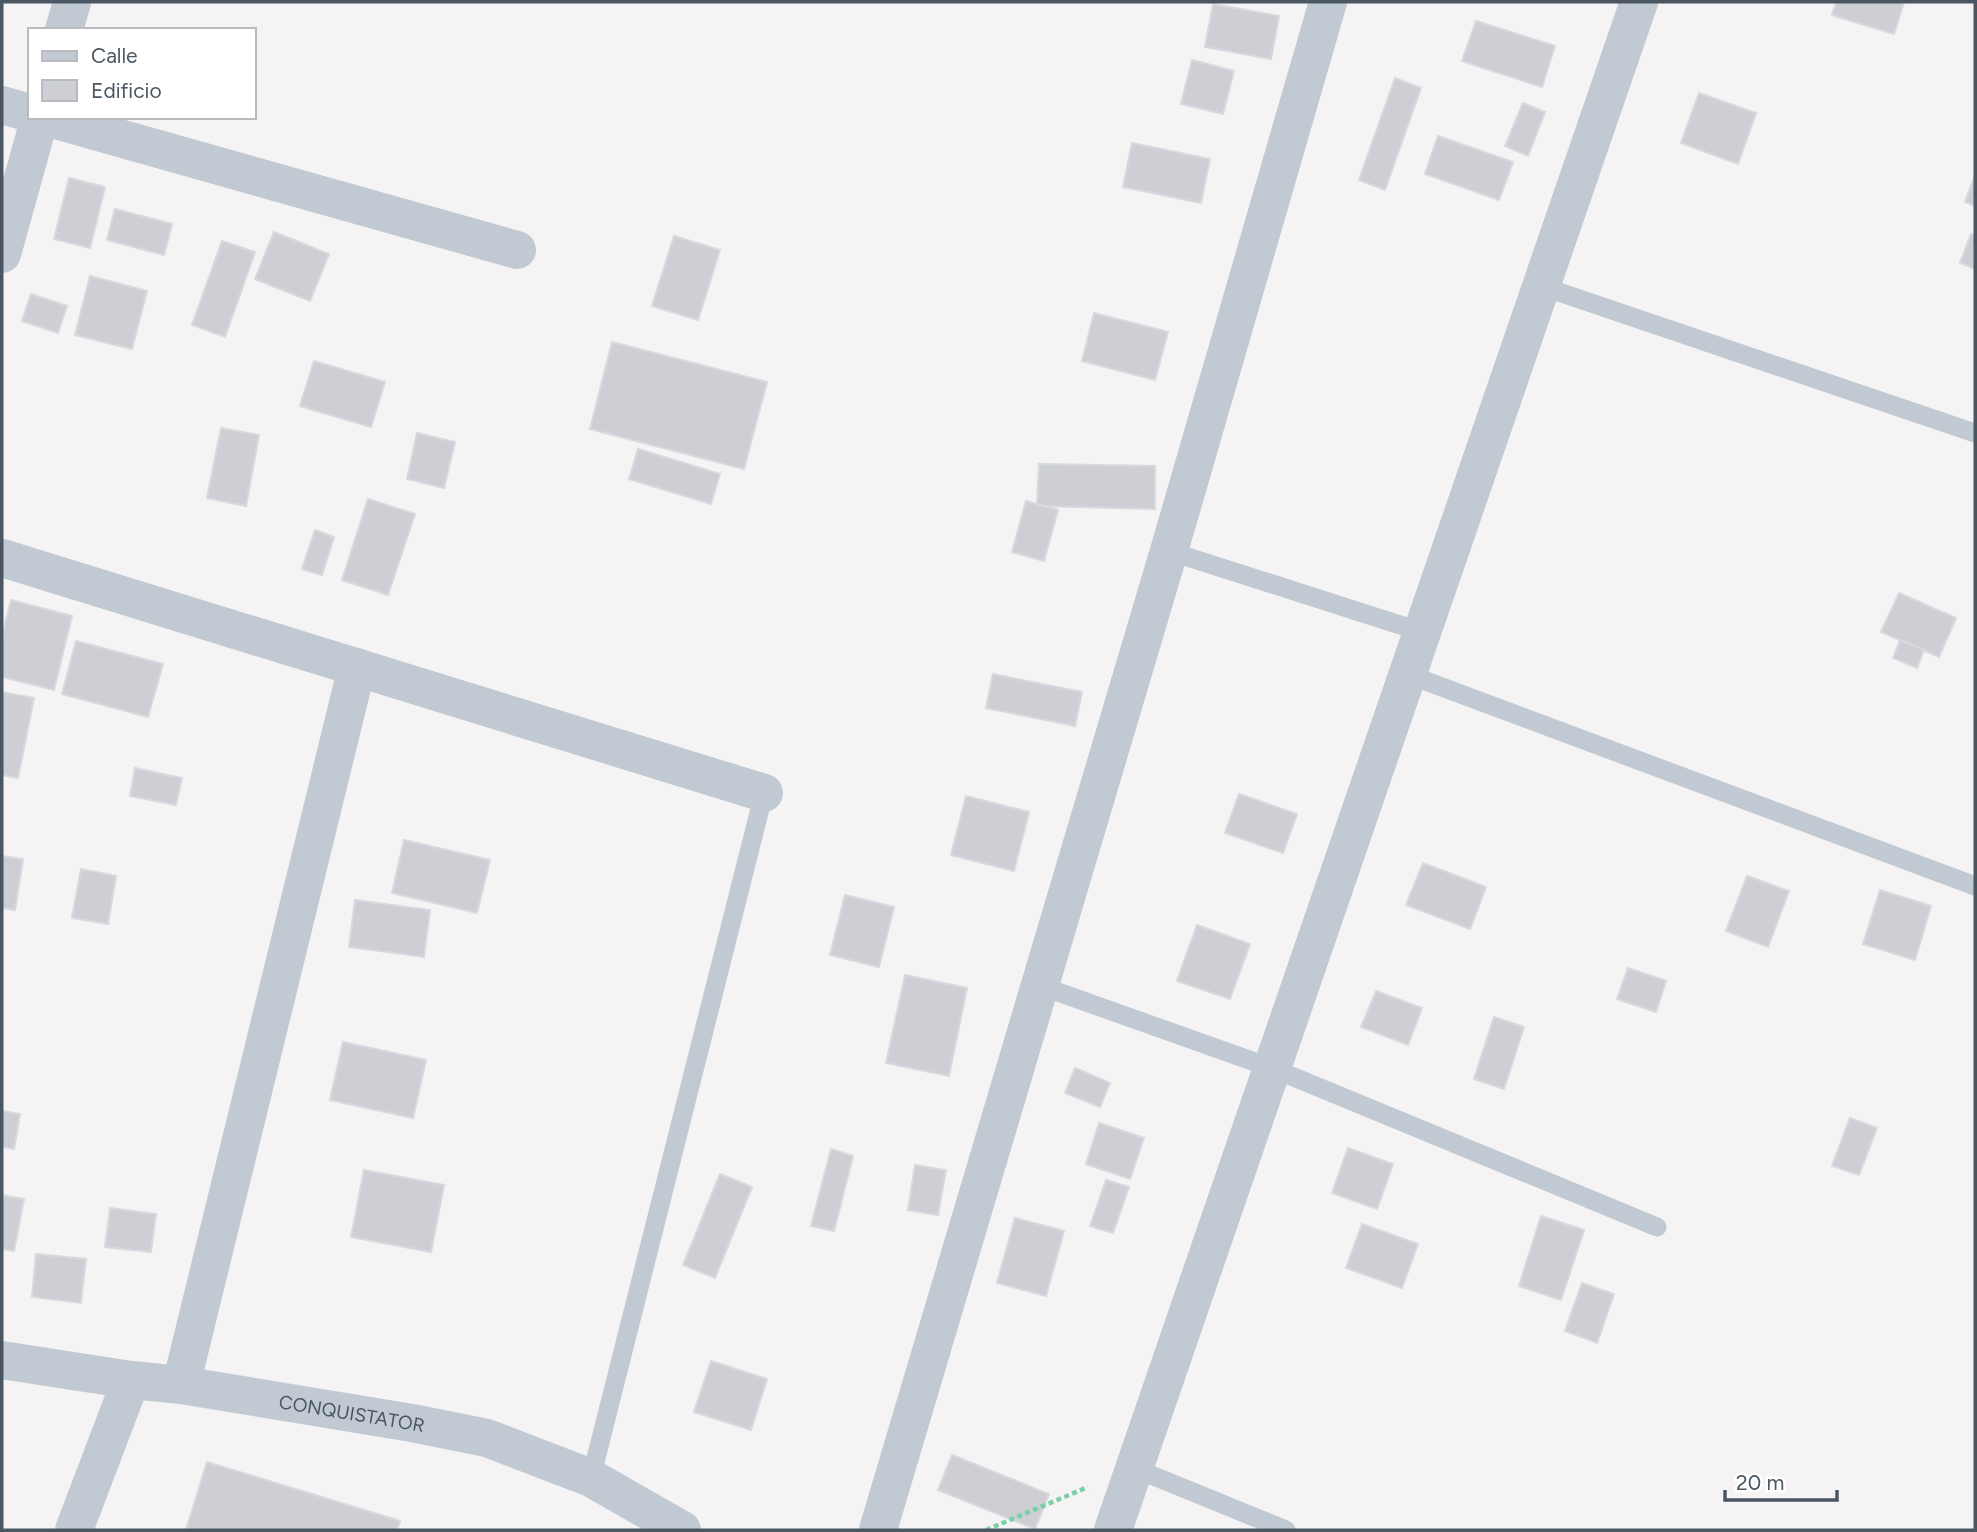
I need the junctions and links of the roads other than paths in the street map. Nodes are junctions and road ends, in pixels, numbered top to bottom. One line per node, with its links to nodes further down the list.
1 (72, 2): 4 (street)
2 (1328, 2): 13 (street)
3 (1639, 2): 11 (street)
4 (65, 28)
5 (2, 105): 6 (street)
6 (28, 112)
7 (41, 119): 10 (street)
8 (49, 119): 9 (street)
9 (517, 250)
10 (2, 254)
11 (1541, 286): 12 (lane); 15 (street)
12 (1975, 433)
13 (1169, 551): 15 (lane); 20 (street)
14 (2, 558): 16 (street)
15 (1422, 632): 17 (street)
16 (358, 667): 18 (street); 25 (street)
17 (1407, 674): 19 (lane); 21 (street)
18 (764, 793): 27 (lane)
19 (1975, 886)
20 (1041, 986): 21 (lane); 30 (street)
21 (1272, 1068): 22 (lane); 26 (street)
22 (1657, 1227)
23 (2, 1360): 24 (street, CONQUISTATOR)
24 (131, 1380): 25 (street, CONQUISTATOR); 28 (street)
25 (181, 1385): 27 (street, CONQUISTATOR)
26 (1134, 1468): 31 (street); 32 (lane)
27 (591, 1478): 29 (street, CONQUISTATOR)
28 (74, 1530)
29 (682, 1530)
30 (878, 1530)
31 (1112, 1530)
32 (1286, 1530)

